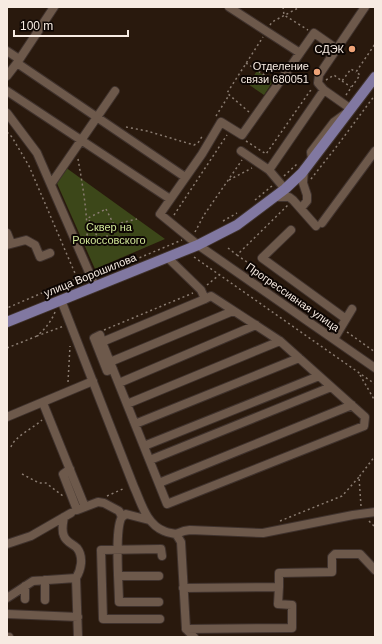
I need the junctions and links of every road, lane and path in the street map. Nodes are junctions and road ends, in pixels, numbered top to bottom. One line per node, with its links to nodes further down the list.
1 (54, 7): 13 (street)
2 (229, 7): 7 (street)
3 (283, 7): 6 (path)
4 (299, 7): 6 (path)
5 (365, 7): 10 (street)
6 (284, 15): 7 (path); 8 (path)
7 (266, 32): 12 (street); 14 (path)
8 (314, 33): 10 (street); 12 (street)
9 (375, 44): 15 (path)
10 (337, 49): 20 (street)
11 (7, 51): 13 (street)
12 (300, 53): 44 (street)
13 (18, 61): 16 (street); 30 (street)
14 (246, 63): 19 (path); 24 (path)
15 (356, 72): 18 (path); 21 (path)
16 (7, 76)
17 (375, 77): 27 (main road, улица Ворошилова)
18 (342, 81): 20 (path); 21 (path)
19 (275, 82)
20 (322, 87): 26 (street); 37 (path); 43 (street)
21 (351, 87): 26 (path)
22 (7, 91): 36 (street)
23 (115, 91): 30 (street)
24 (229, 95): 29 (path); 31 (path)
25 (375, 95): 49 (path)
26 (341, 102): 27 (street)
27 (350, 111): 42 (main road, улица Ворошилова)
28 (7, 113): 47 (street)
29 (253, 114)
30 (97, 118): 36 (street); 44 (street)
31 (214, 119)
32 (126, 127): 33 (path)
33 (206, 131)
34 (7, 132): 78 (path)
35 (231, 138): 59 (path)
36 (82, 140): 47 (street); 51 (street)
37 (244, 140)
38 (375, 150): 54 (street)
39 (243, 153): 41 (street); 46 (path)
40 (77, 156): 66 (path)
41 (259, 163): 43 (street); 46 (path)
42 (301, 166): 45 (path); 48 (main road, улица Ворошилова); 49 (street)
43 (269, 170): 45 (street)
44 (185, 177): 51 (street)
45 (278, 181): 48 (street); 53 (path)
46 (227, 182): 63 (path)
47 (51, 184): 74 (street)
48 (285, 188): 50 (main road, улица Ворошилова)
49 (304, 189): 54 (street)
50 (274, 197): 52 (street); 67 (main road, улица Ворошилова)
51 (170, 199): 59 (street)
52 (293, 200): 54 (street); 70 (path)
53 (254, 201)
54 (301, 208)
55 (241, 211): 58 (path)
56 (88, 218): 56 (path)
57 (137, 219): 60 (path)
58 (224, 221)
59 (170, 222): 64 (street, Прогрессивная улица)
60 (121, 223)
61 (291, 230): 81 (street)
62 (7, 233): 65 (street)
63 (200, 233)
64 (189, 238): 67 (street, Прогрессивная улица); 74 (path)
65 (9, 244): 69 (street)
66 (87, 244)
67 (198, 244): 71 (main road, улица Ворошилова); 88 (street, Прогрессивная улица)
68 (228, 248): 70 (path)
69 (50, 253)
70 (237, 255): 85 (path)
71 (167, 257): 74 (main road, улица Ворошилова); 75 (street)
72 (194, 257): 73 (path)
73 (219, 275): 75 (path); 96 (path)
74 (95, 281): 77 (main road, улица Ворошилова)
75 (200, 289): 76 (street); 86 (path)
76 (204, 299): 80 (street); 94 (street)
77 (59, 304): 82 (main road, улица Ворошилова); 87 (path); 98 (street)
78 (7, 308)
79 (352, 309): 81 (street)
80 (233, 311): 83 (street); 94 (street)
81 (346, 319): 85 (street)
82 (7, 322)
83 (256, 325): 89 (street); 99 (street)
84 (64, 326): 87 (path)
85 (340, 328): 88 (street); 92 (path)
86 (101, 331)
87 (36, 336): 91 (path)
88 (334, 338): 95 (street, Прогрессивная улица)
89 (280, 341): 93 (street); 105 (street)
90 (70, 342): 102 (path)
91 (7, 348)
92 (375, 352)
93 (299, 358): 97 (street); 109 (street)
94 (112, 365): 99 (street)
95 (375, 368)
96 (359, 373): 100 (path); 103 (path)
97 (319, 376): 101 (street); 110 (street)
98 (93, 381): 102 (street); 125 (street)
99 (119, 383): 105 (street)
100 (375, 384)
101 (331, 387): 106 (street); 113 (street)
102 (67, 392): 104 (street)
103 (375, 401)
104 (44, 403): 107 (street); 108 (street)
105 (127, 404): 109 (street)
106 (352, 405): 116 (street); 116 (street)
107 (47, 412): 111 (path); 122 (street)
108 (7, 417)
109 (135, 424): 110 (street)
110 (144, 446): 113 (street)
111 (10, 448)
112 (375, 456): 115 (path)
113 (150, 460): 116 (street)
114 (22, 474): 119 (path)
115 (359, 477): 123 (path); 126 (path)
116 (159, 483)
117 (127, 487): 118 (path)
118 (109, 495)
119 (65, 497)
120 (375, 512): 123 (street)
121 (72, 513): 124 (street)
122 (122, 514): 125 (street); 130 (street)
123 (362, 514): 127 (path); 128 (street)
124 (64, 517): 129 (street); 135 (street)
125 (149, 520): 128 (street)
126 (274, 524)
127 (375, 527)
128 (176, 534): 139 (street)
129 (7, 544)
130 (118, 549): 131 (street); 133 (street); 146 (street)
131 (162, 556)
132 (375, 570): 138 (street)
133 (119, 576): 134 (street); 143 (street)
134 (159, 576)
135 (76, 578): 136 (street); 145 (street)
136 (45, 580): 137 (street); 142 (street)
137 (25, 586): 140 (street); 141 (street)
138 (278, 587): 139 (street); 147 (street)
139 (183, 588): 147 (street)
140 (7, 598)
141 (25, 599)
142 (45, 600)
143 (159, 602)
144 (7, 614): 145 (street)
145 (78, 616): 148 (street)
146 (160, 619)
147 (186, 629): 149 (street)
148 (78, 637)
149 (194, 637)

